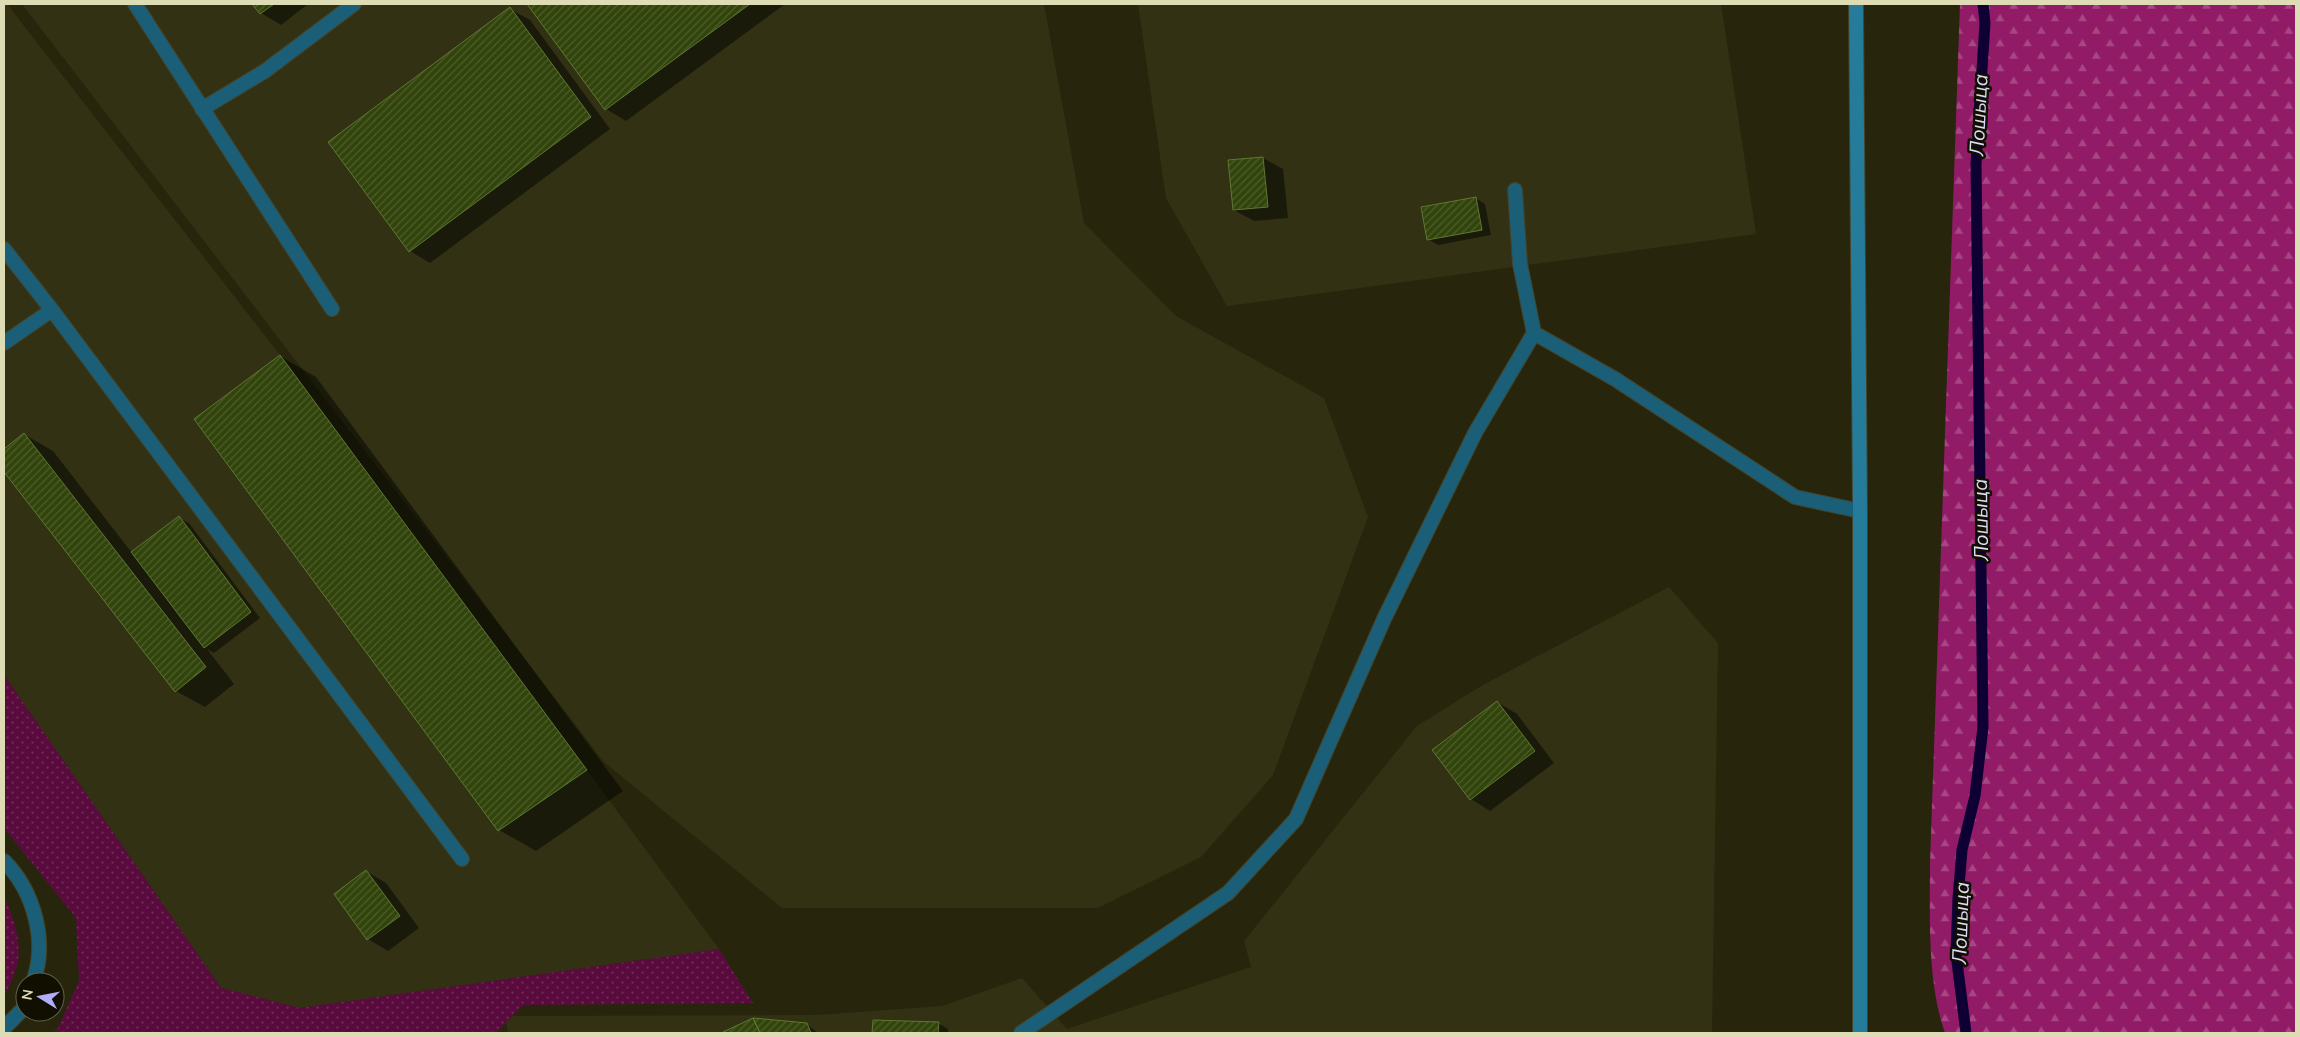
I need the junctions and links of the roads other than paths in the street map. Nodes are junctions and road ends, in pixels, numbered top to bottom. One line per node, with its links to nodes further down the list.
1 (135, 4): 4 (lane)
2 (354, 4): 4 (lane)
3 (1856, 4): 11 (main road)
4 (202, 109): 7 (lane)
5 (1515, 190): 9 (lane)
6 (4, 249): 8 (lane)
7 (332, 309)
8 (52, 310): 10 (lane); 12 (lane)
9 (1534, 333): 11 (lane); 17 (lane)
10 (4, 343)
11 (1860, 511): 18 (main road)
12 (462, 859)
13 (4, 861): 14 (lane)
14 (37, 972)
15 (15, 1017): 16 (lane)
16 (4, 1028)
17 (1021, 1033)
18 (1860, 1033)

